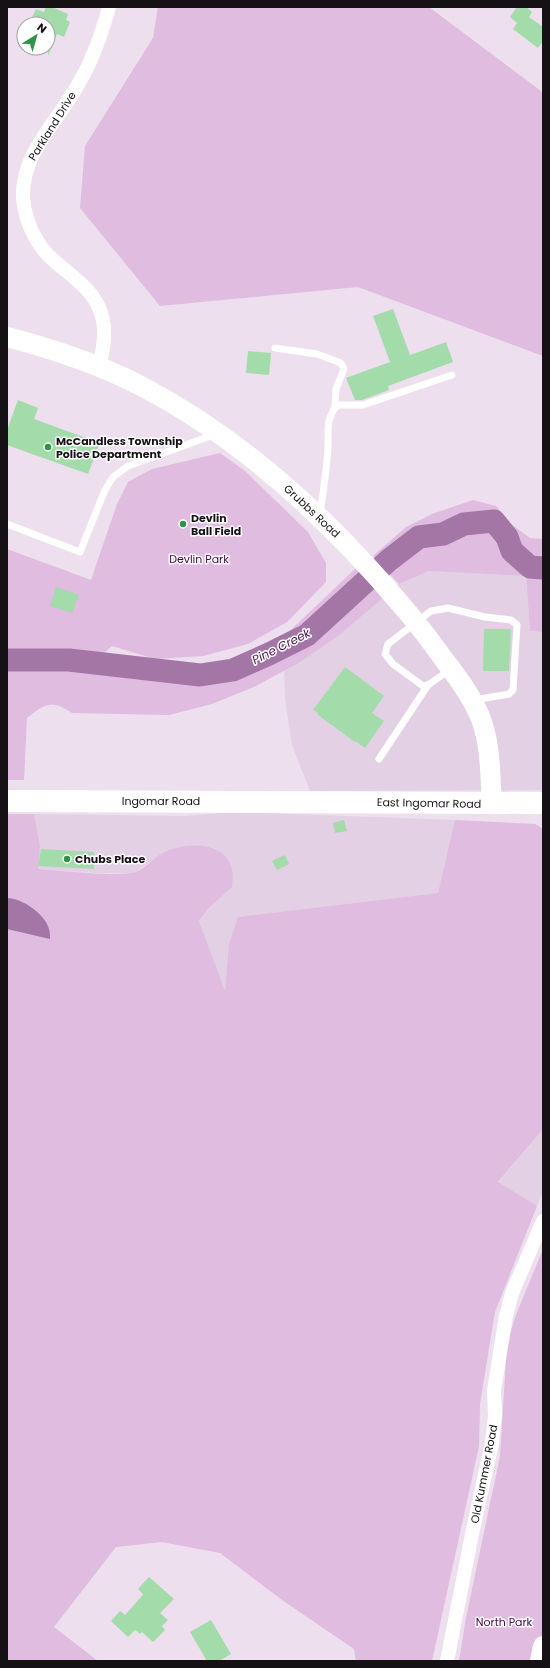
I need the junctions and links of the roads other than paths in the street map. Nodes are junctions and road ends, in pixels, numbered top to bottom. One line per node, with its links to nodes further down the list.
1 (109, 7): 4 (street, Parkland Drive)
2 (7, 337): 4 (street, Grubbs Road)
3 (275, 348): 6 (lane)
4 (99, 367): 7 (street, Grubbs Road)
5 (452, 375): 6 (lane)
6 (334, 407): 8 (lane)
7 (218, 434): 8 (street, Grubbs Road); 9 (lane)
8 (320, 517): 10 (street, Grubbs Road)
9 (7, 524)
10 (417, 623): 11 (street, Grubbs Road); 12 (lane); 13 (lane)
11 (451, 669): 12 (lane); 13 (street, Grubbs Road)
12 (428, 685): 14 (lane)
13 (472, 700): 18 (street, Grubbs Road)
14 (379, 759)
15 (7, 801): 16 (main road, Ingomar Road)
16 (314, 802): 18 (main road, East Ingomar Road)
17 (543, 803): 18 (main road, East Ingomar Road)
18 (492, 804)
19 (543, 1221): 21 (street, Old Kummer Road)
20 (543, 1646): 22 (street)
21 (447, 1661)
22 (540, 1661)

